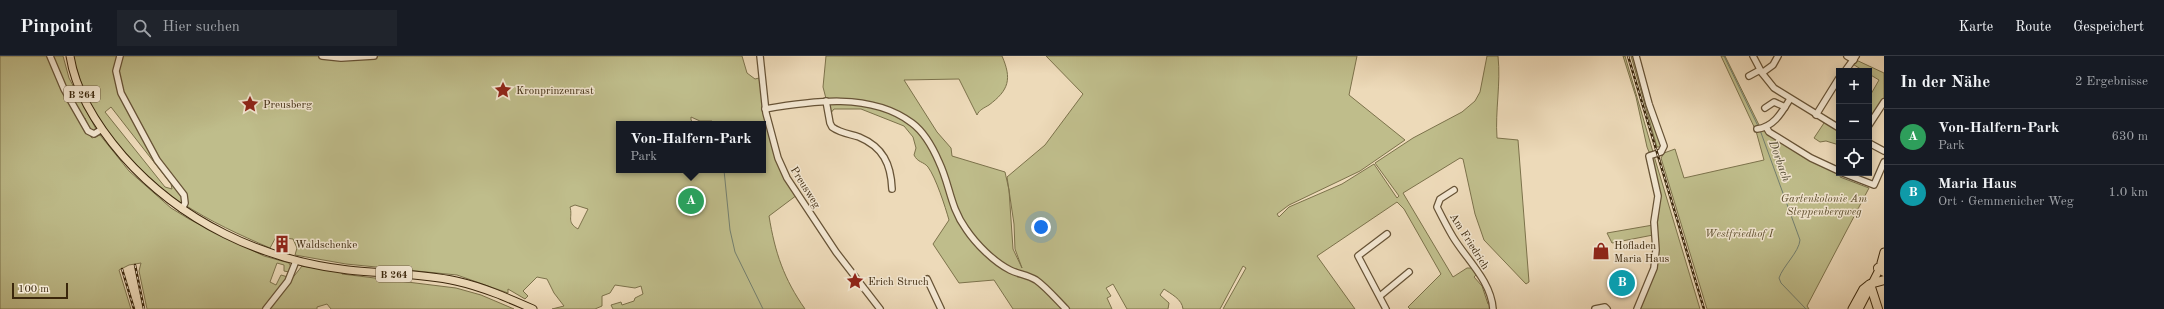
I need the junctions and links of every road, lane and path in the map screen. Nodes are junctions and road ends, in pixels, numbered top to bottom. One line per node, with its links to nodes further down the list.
1 (50, 56): 25 (street)
2 (70, 56): 25 (main road, B 264)
3 (120, 56): 33 (street)
4 (322, 56): 5 (street)
5 (374, 56)
6 (760, 56): 21 (street, Preusweg)
7 (1636, 56): 52 (street)
8 (1753, 56): 13 (street)
9 (1778, 56): 13 (street)
10 (1847, 56): 11 (street)
11 (1855, 58): 12 (street)
12 (1847, 68)
13 (1761, 72): 14 (street); 16 (street)
14 (1749, 76)
15 (1836, 83): 22 (street)
16 (1790, 99): 19 (street); 22 (street)
17 (826, 101): 21 (street); 31 (street); 47 (street)
18 (1884, 102): 23 (street)
19 (1785, 107): 20 (street); 29 (street)
20 (1765, 108)
21 (765, 109): 45 (street, Preusweg)
22 (1816, 115): 24 (street)
23 (1872, 120)
24 (1836, 126)
25 (102, 129): 33 (main road, B 264)
26 (1872, 145): 27 (street)
27 (1884, 151)
28 (1884, 162): 30 (street)
29 (1836, 170)
30 (1851, 176)
31 (892, 188)
32 (1454, 190): 49 (street, Am Friedrich)
33 (182, 209): 36 (main road, B 264)
34 (1387, 234): 42 (street)
35 (1884, 252): 37 (main road)
36 (296, 261): 43 (street); 44 (main road, B 264)
37 (1882, 266): 41 (main road)
38 (1409, 272): 42 (street)
39 (927, 279): 46 (street)
40 (1884, 280): 41 (highway)
41 (1870, 284): 53 (main road); 54 (main road); 55 (highway)
42 (1380, 296): 48 (street)
43 (266, 309)
44 (533, 309)
45 (880, 309)
46 (941, 309)
47 (1066, 309)
48 (1386, 309)
49 (1493, 309)
50 (1595, 309): 51 (street)
51 (1607, 309)
52 (1637, 309)
53 (1852, 309)
54 (1858, 309)
55 (1878, 309)

